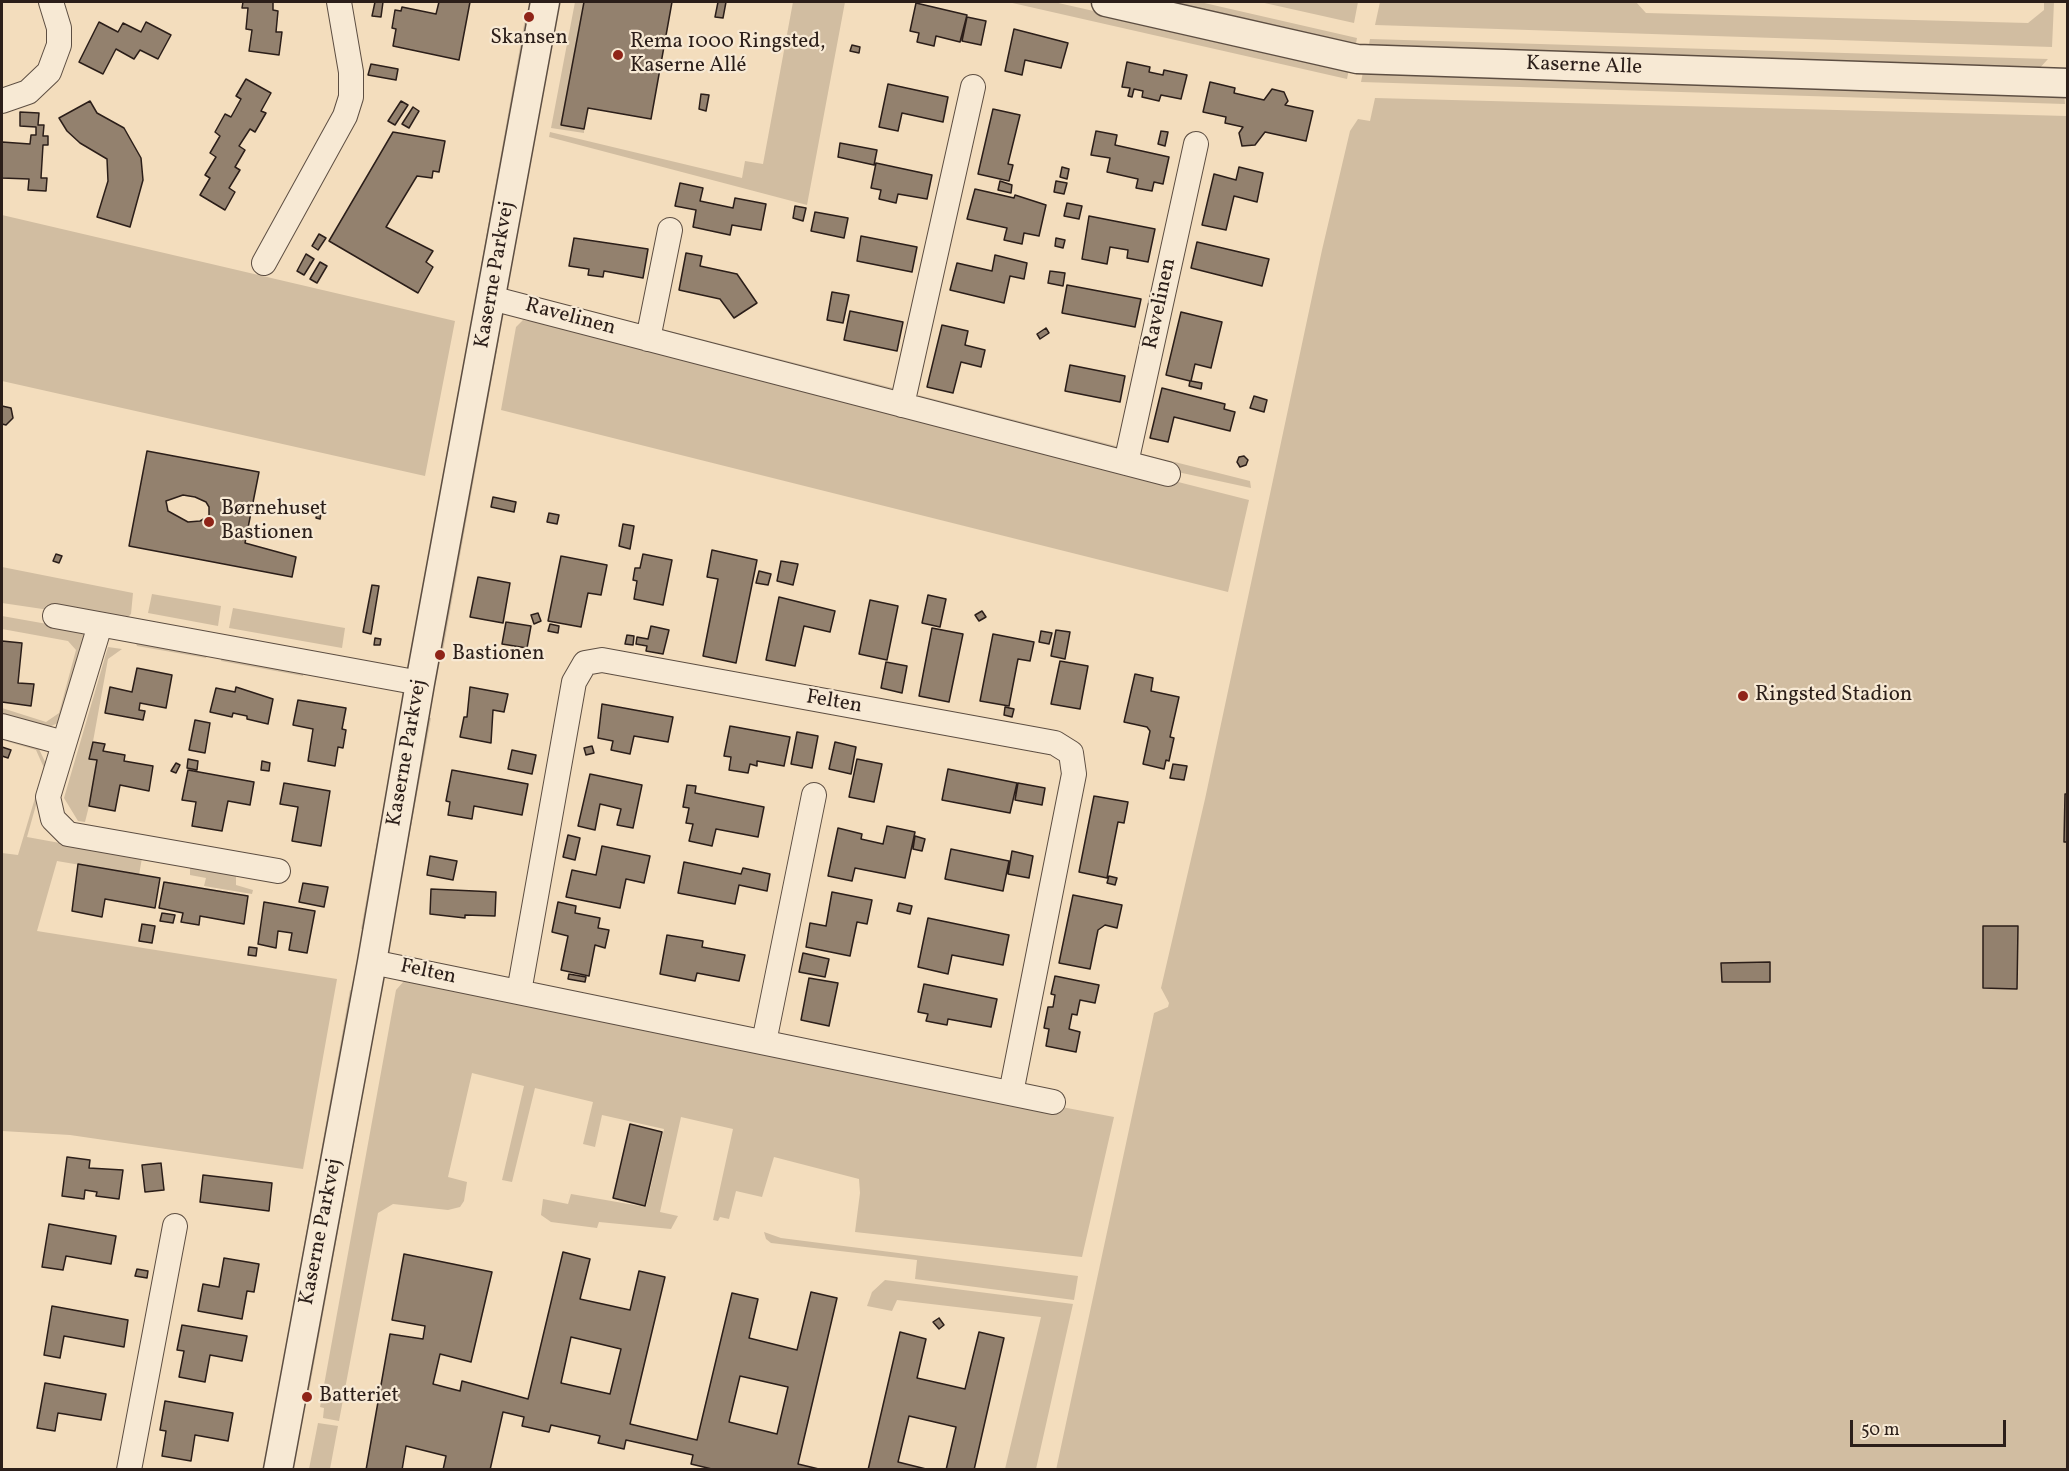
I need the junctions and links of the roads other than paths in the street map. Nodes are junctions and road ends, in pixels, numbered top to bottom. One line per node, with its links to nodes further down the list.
1 (51, 2): 7 (street)
2 (339, 2): 10 (street)
3 (545, 2): 11 (street, Kaserne Parkvej)
4 (1106, 2): 5 (street, Kaserne Alle)
5 (2067, 83)
6 (973, 87): 13 (street)
7 (2, 101)
8 (1196, 144): 14 (street, Ravelinen)
9 (670, 230): 12 (street)
10 (264, 263)
11 (491, 298): 12 (street, Ravelinen); 18 (street, Kaserne Parkvej)
12 (648, 339): 13 (street, Ravelinen)
13 (902, 405): 14 (street, Ravelinen)
14 (1126, 463): 15 (street, Ravelinen)
15 (1168, 474)
16 (55, 616): 17 (street)
17 (100, 625): 18 (street); 20 (street)
18 (420, 683): 23 (street, Kaserne Parkvej)
19 (2, 726): 20 (street)
20 (64, 743): 22 (street)
21 (814, 795): 25 (street)
22 (279, 871)
23 (372, 962): 24 (street, Felten); 30 (street, Kaserne Parkvej)
24 (519, 992): 25 (street, Felten); 26 (street, Felten)
25 (764, 1042): 26 (street, Felten)
26 (1011, 1093): 27 (street, Felten)
27 (1053, 1102)
28 (175, 1226): 29 (street)
29 (129, 1470)
30 (278, 1470)

